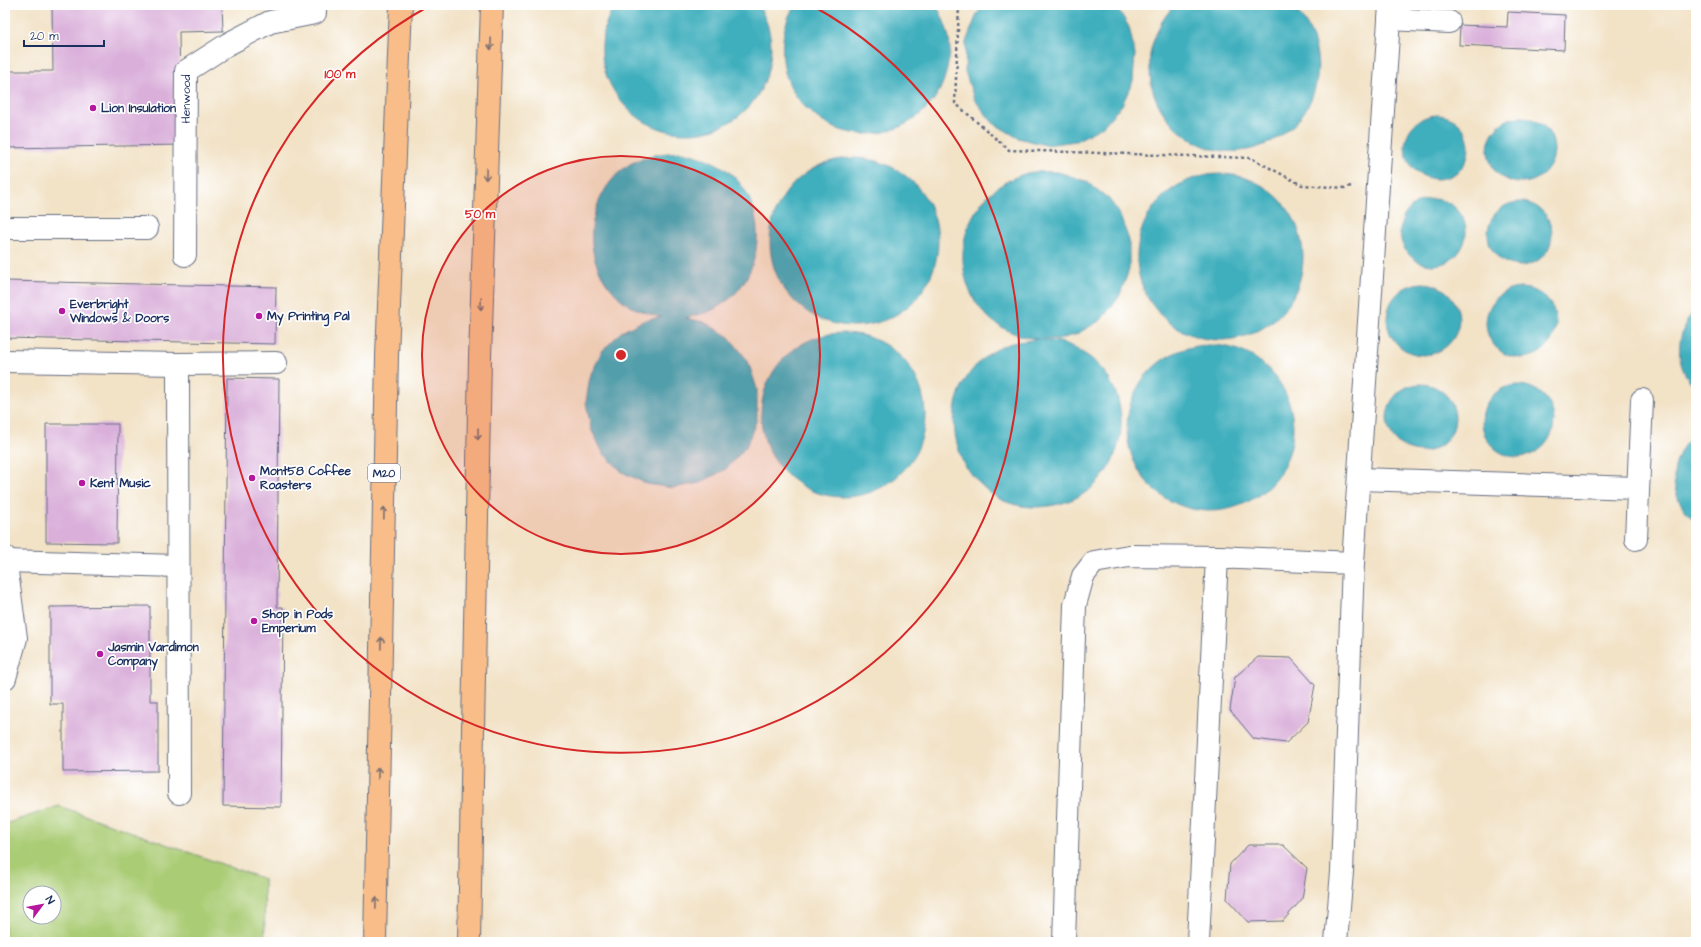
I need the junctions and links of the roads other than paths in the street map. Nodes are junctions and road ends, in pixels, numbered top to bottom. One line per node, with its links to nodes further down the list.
1 (315, 5): 8 (street, Henwood)
2 (401, 5): 23 (highway, M20, one-way to 2)
3 (492, 5): 24 (highway, one-way to 24)
4 (1390, 12): 5 (street); 13 (street)
5 (1448, 22)
6 (5, 228): 7 (street)
7 (147, 228)
8 (185, 255)
9 (5, 361): 11 (street)
10 (276, 363): 11 (street)
11 (178, 364): 20 (street)
12 (1642, 400): 14 (street)
13 (1359, 479): 14 (street); 19 (street)
14 (1638, 488): 15 (street)
15 (1636, 539)
16 (5, 557): 18 (street)
17 (1217, 557): 19 (street); 25 (street); 26 (street)
18 (5, 561): 20 (street); 21 (street)
19 (1353, 562): 27 (street)
20 (178, 566): 22 (street)
21 (5, 678)
22 (179, 793)
23 (375, 942)
24 (468, 942)
25 (1064, 942)
26 (1198, 942)
27 (1336, 942)

